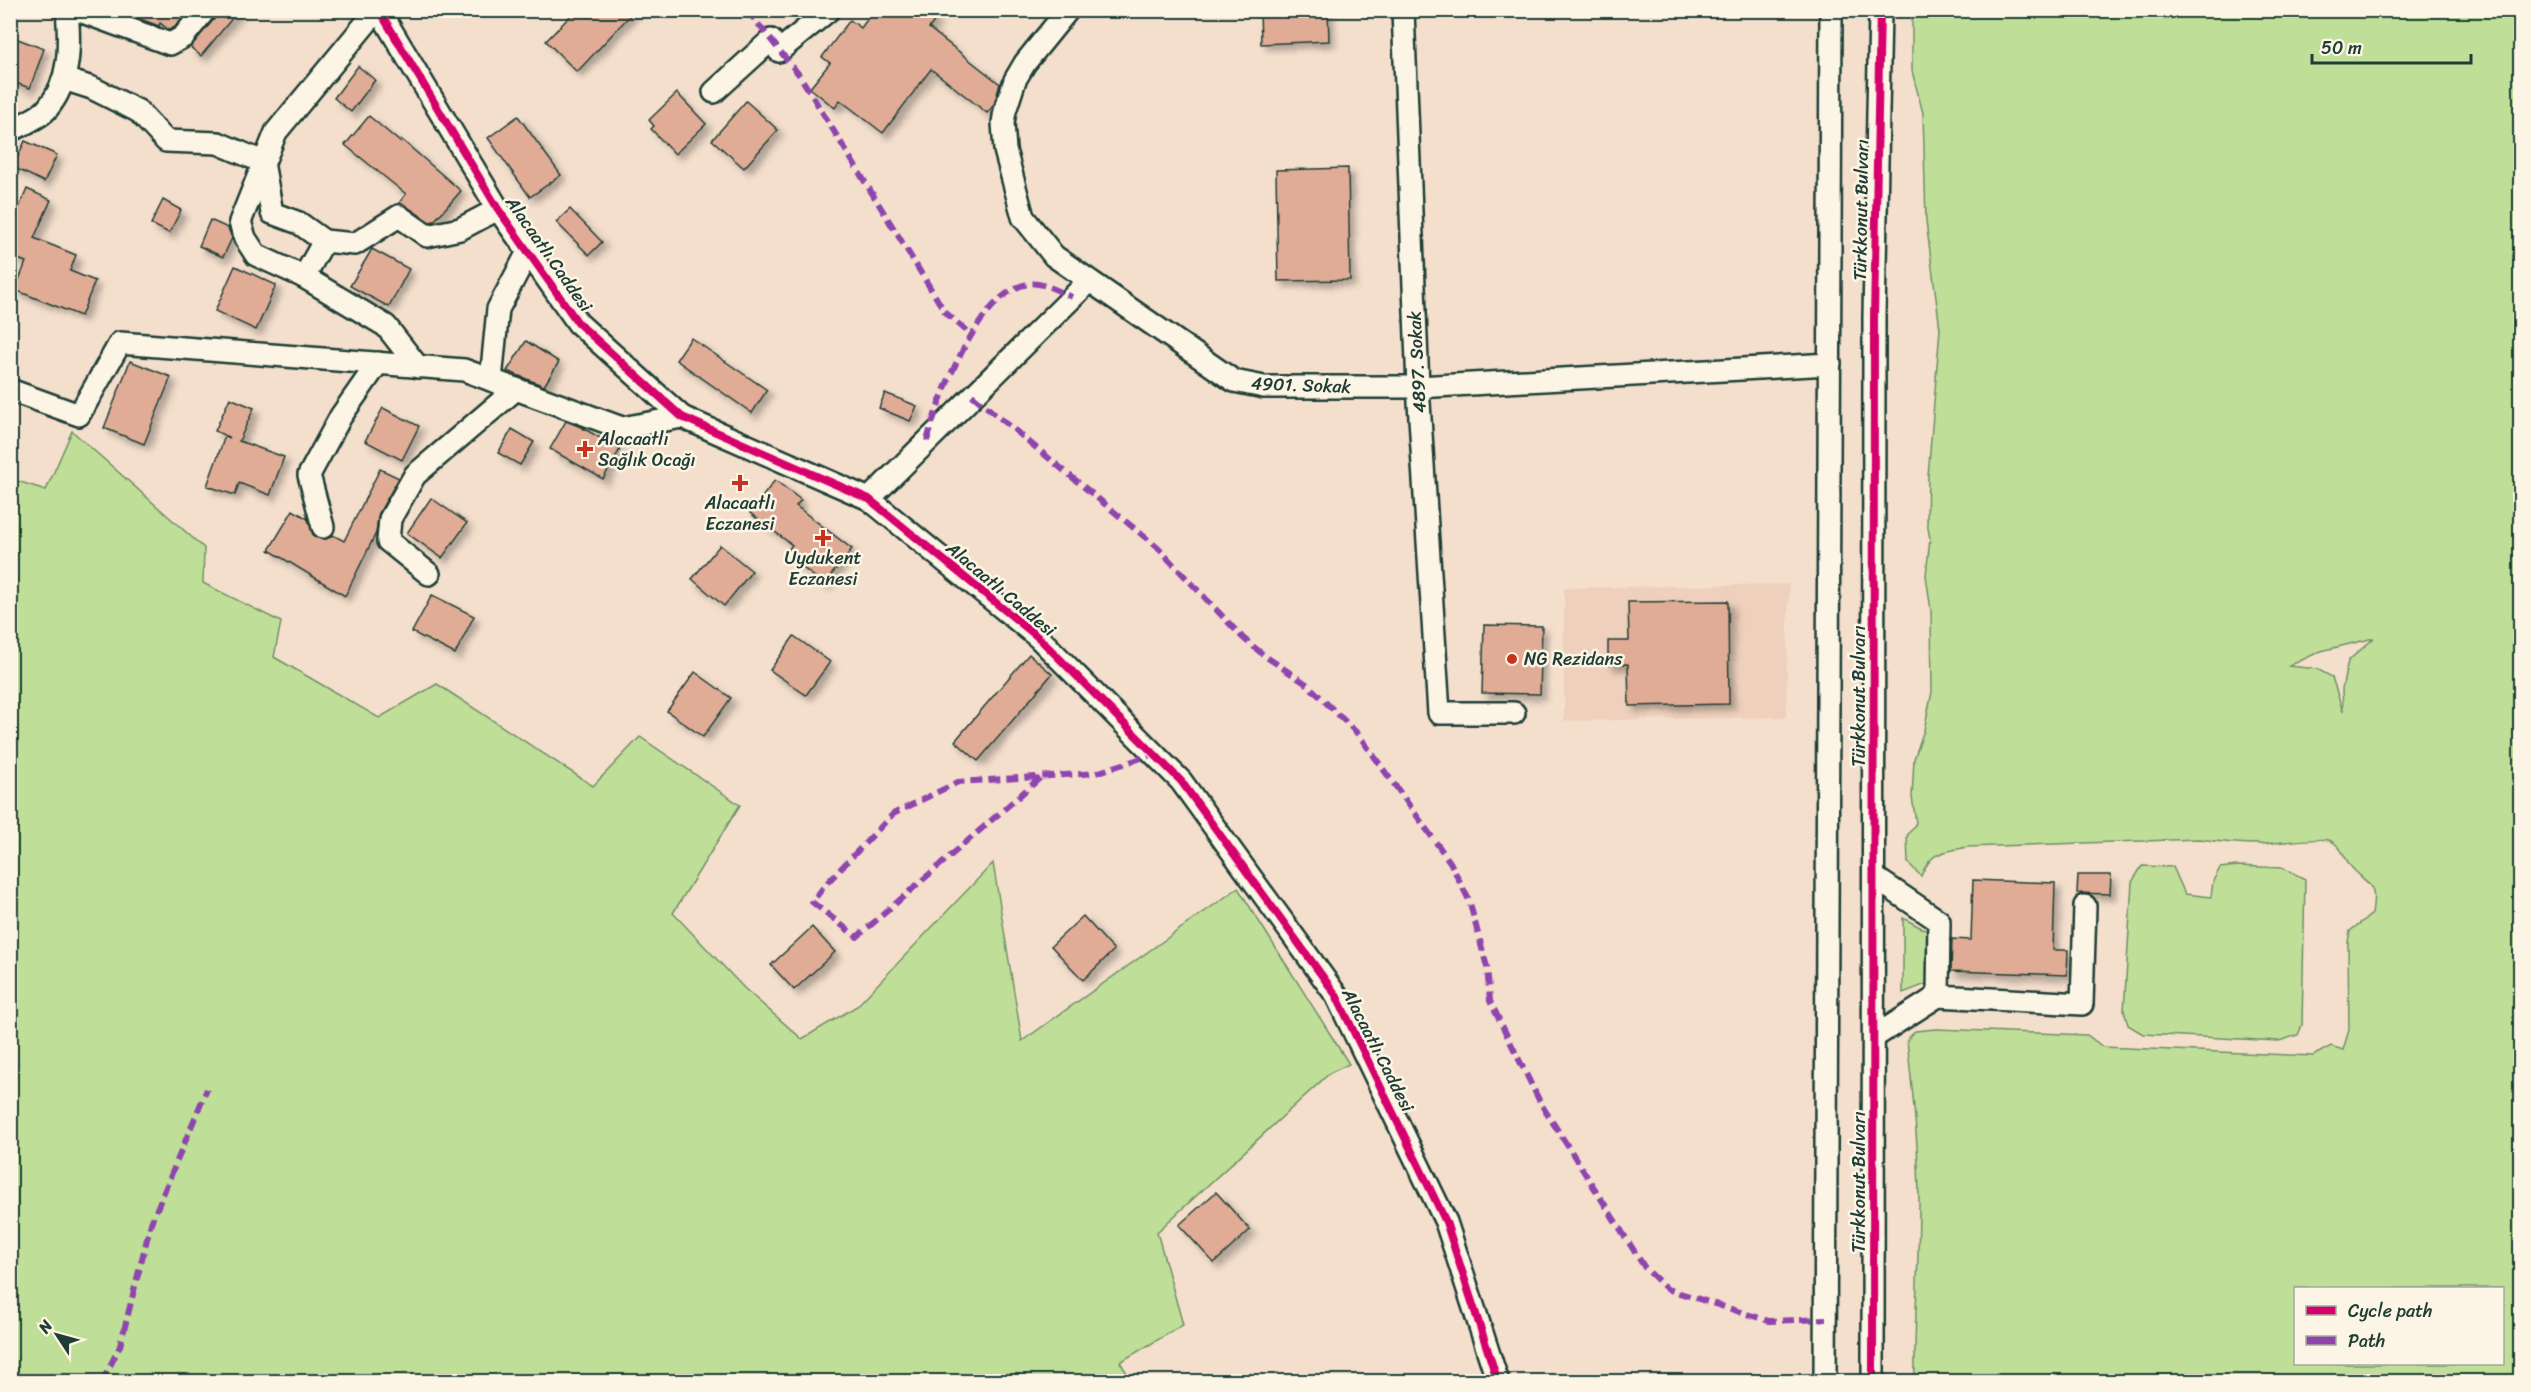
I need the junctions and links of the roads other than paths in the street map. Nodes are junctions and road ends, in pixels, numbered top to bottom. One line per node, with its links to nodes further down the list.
1 (67, 10): 10 (street)
2 (77, 10): 3 (street)
3 (205, 10)
4 (378, 10): 13 (street); 14 (street, Alacaatlı Caddesi)
5 (829, 10): 11 (street)
6 (1068, 10): 18 (street, 4901. Sokak)
7 (1403, 10): 23 (street, 4897. Sokak)
8 (1832, 10): 20 (street, Türkkonut Bulvarı)
9 (1880, 10): 31 (street, Türkkonut Bulvarı)
10 (64, 79): 12 (street); 13 (street)
11 (714, 92)
12 (10, 131)
13 (263, 162): 15 (street); 17 (street)
14 (498, 209): 15 (street); 16 (street, Alacaatlı Caddesi)
15 (324, 241): 17 (street)
16 (528, 252): 22 (street); 26 (street, Alacaatlı Caddesi)
17 (304, 277): 21 (street)
18 (1089, 280): 23 (street, 4901. Sokak); 27 (street)
19 (378, 363): 21 (street); 25 (street); 28 (street)
20 (1830, 364): 23 (street, 4901. Sokak); 36 (street, Türkkonut Bulvarı)
21 (418, 367): 22 (street)
22 (491, 380): 24 (street)
23 (1418, 387): 30 (street, 4897. Sokak)
24 (516, 389): 26 (street); 29 (street)
25 (10, 390)
26 (682, 417): 27 (street, Alacaatlı Caddesi)
27 (869, 499): 35 (street, Alacaatlı Caddesi)
28 (323, 527)
29 (429, 574)
30 (1514, 713)
31 (1874, 878): 33 (street); 34 (street, Türkkonut Bulvarı)
32 (2085, 906): 33 (street)
33 (1938, 996): 34 (street)
34 (1874, 1037): 37 (street, Türkkonut Bulvarı)
35 (1498, 1382)
36 (1825, 1382)
37 (1873, 1382)

